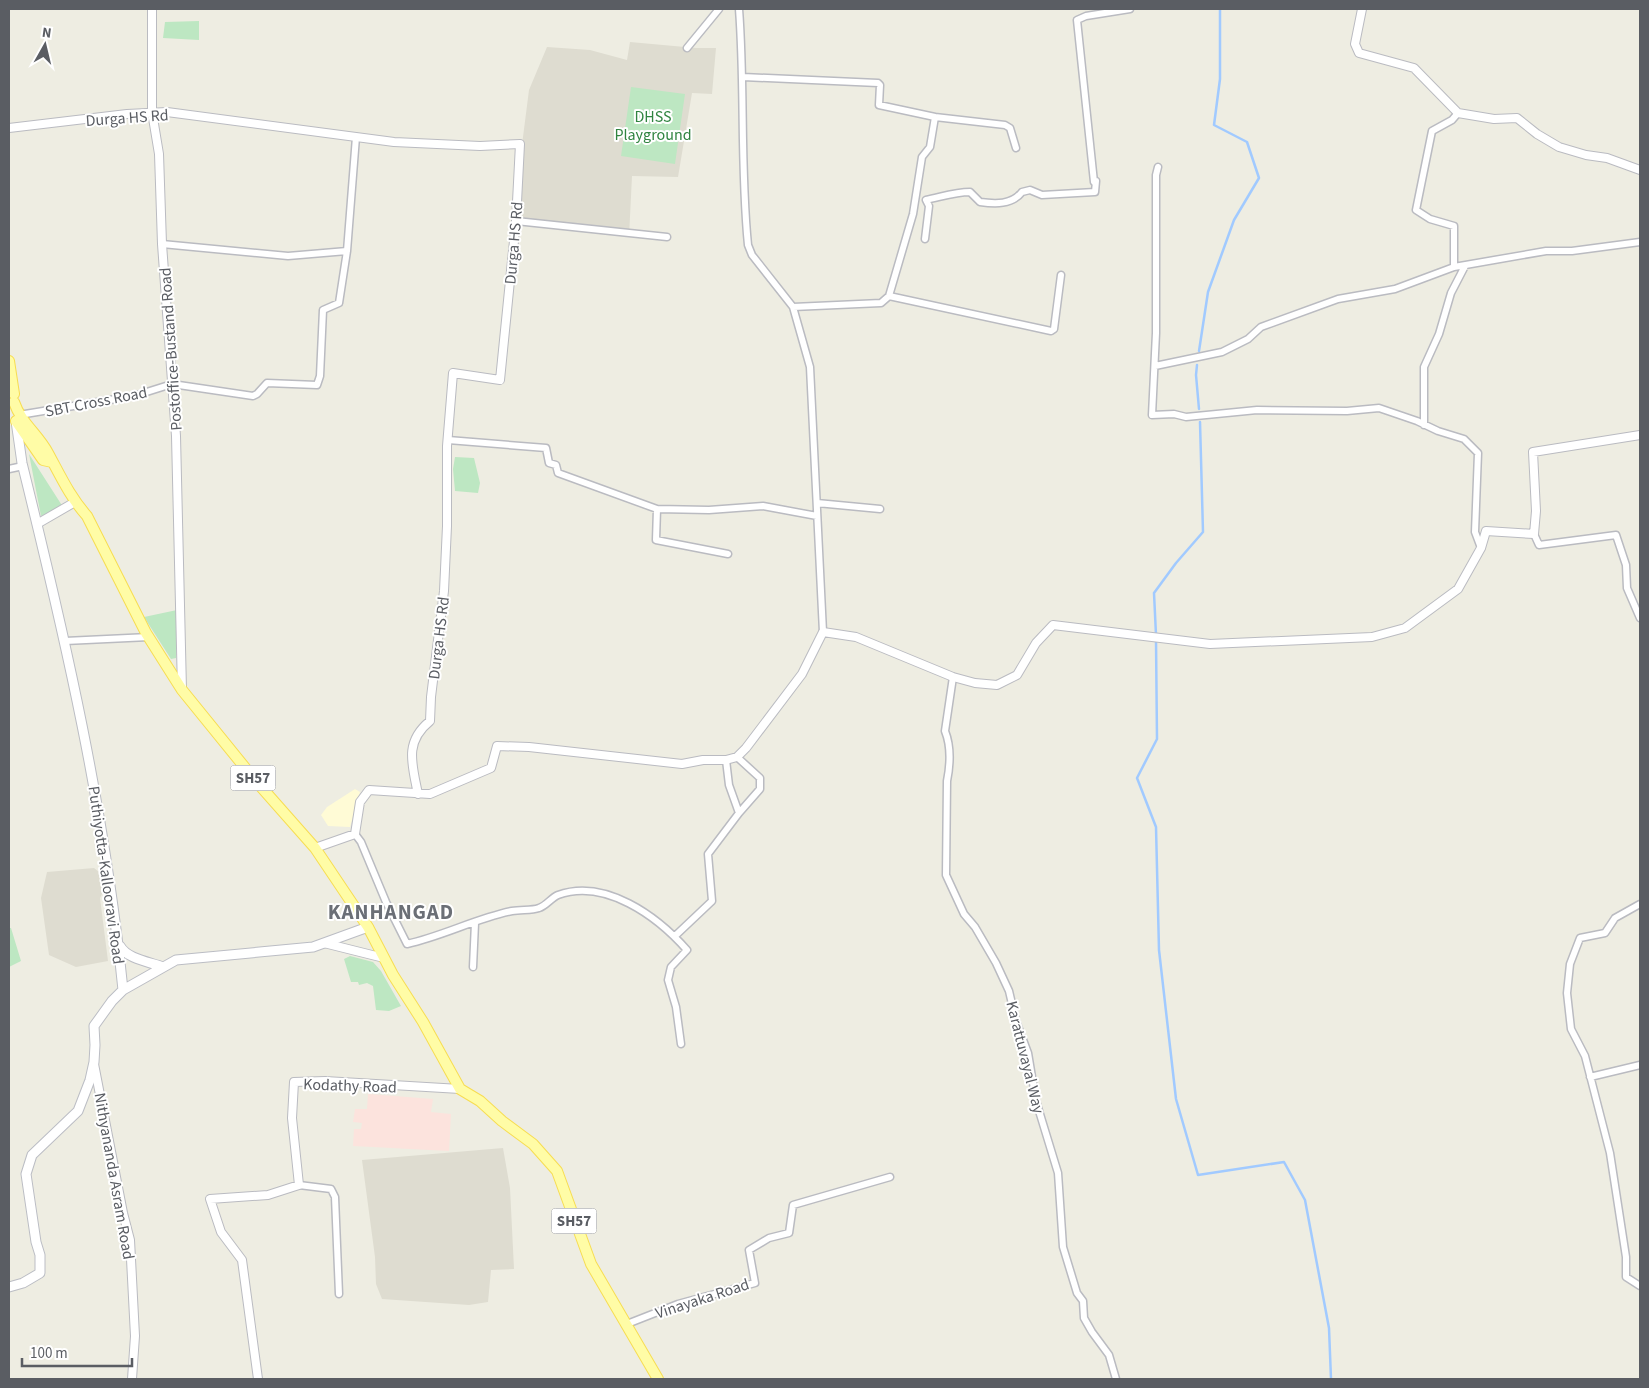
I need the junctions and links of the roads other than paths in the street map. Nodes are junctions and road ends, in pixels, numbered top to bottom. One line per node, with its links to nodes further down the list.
1 (152, 9): 8 (street, Postoffice-Bustand Road)
2 (719, 9): 6 (street)
3 (739, 9): 7 (street)
4 (1130, 9): 18 (street)
5 (1362, 9): 9 (street)
6 (687, 48)
7 (744, 78): 10 (street); 26 (street)
8 (152, 112): 11 (street, Durga HS Rd); 12 (street, Durga HS Rd); 20 (street, Postoffice-Bustand Road)
9 (1458, 113): 15 (street); 23 (street)
10 (935, 117): 13 (street); 25 (street)
11 (9, 128)
12 (356, 137): 16 (street, Durga HS Rd); 21 (street)
13 (1016, 148)
14 (1158, 167): 28 (street)
15 (1640, 170)
16 (516, 221): 17 (street); 34 (street, Durga HS Rd)
17 (667, 237)
18 (925, 239)
19 (1640, 242): 22 (street)
20 (162, 244): 21 (street); 29 (street, Postoffice-Bustand Road)
21 (347, 251): 29 (street)
22 (1465, 266): 23 (street); 32 (street)
23 (1454, 267): 28 (street)
24 (1061, 275): 25 (street)
25 (889, 296): 26 (street)
26 (793, 307): 38 (street)
27 (9, 361): 30 (main road)
28 (1155, 366): 32 (street)
29 (172, 384): 31 (street, SBT Cross Road); 51 (street, Postoffice-Bustand Road)
30 (11, 399): 31 (main road)
31 (18, 418): 35 (main road, Puthiyotta-Kallooravi Road); 37 (main road, SH57)
32 (1424, 424): 44 (street)
33 (1640, 435): 43 (street)
34 (448, 440): 39 (street); 54 (street, Durga HS Rd)
35 (23, 466): 36 (street); 42 (main road, Puthiyotta-Kallooravi Road)
36 (9, 469)
37 (75, 502): 42 (street); 48 (main road, SH57)
38 (817, 503): 40 (street); 41 (street)
39 (656, 509): 41 (street); 45 (street)
40 (880, 509)
41 (817, 516): 47 (street)
42 (37, 524): 49 (main road, Puthiyotta-Kallooravi Road)
43 (1534, 534): 44 (street); 46 (street)
44 (1481, 548): 50 (street)
45 (728, 554)
46 (1640, 618)
47 (823, 632): 50 (street); 52 (street)
48 (149, 637): 49 (street); 51 (main road, SH57)
49 (65, 641): 63 (main road, Puthiyotta-Kallooravi Road)
50 (953, 677): 82 (street, Karattuvayal Way)
51 (182, 690): 57 (main road, SH57)
52 (737, 757): 53 (street); 55 (street)
53 (726, 760): 54 (street); 55 (street)
54 (418, 794): 56 (street)
55 (739, 813): 61 (street)
56 (355, 834): 57 (street); 59 (street)
57 (314, 848): 60 (main road, SH57)
58 (1640, 904): 71 (street)
59 (475, 923): 61 (street); 66 (street)
60 (368, 927): 62 (main road); 64 (main road, SH57)
61 (675, 936): 68 (street)
62 (324, 943): 64 (street); 65 (main road)
63 (119, 946): 65 (main road); 67 (main road, Puthiyotta-Kallooravi Road)
64 (384, 958): 72 (main road, SH57)
65 (163, 967): 67 (main road)
66 (473, 967)
67 (123, 990): 69 (main road)
68 (681, 1044)
69 (94, 1062): 76 (main road); 79 (street, Nithyananda Asram Road)
70 (1640, 1065): 71 (street)
71 (1590, 1077): 75 (street)
72 (460, 1089): 74 (street, Kodathy Road); 78 (main road, SH57)
73 (890, 1177): 78 (street, Vinayaka Road)
74 (299, 1185): 77 (street); 80 (street)
75 (1640, 1286)
76 (9, 1287)
77 (339, 1294)
78 (627, 1324): 81 (main road, SH57)
79 (132, 1379)
80 (258, 1379)
81 (658, 1379)
82 (1116, 1379)

